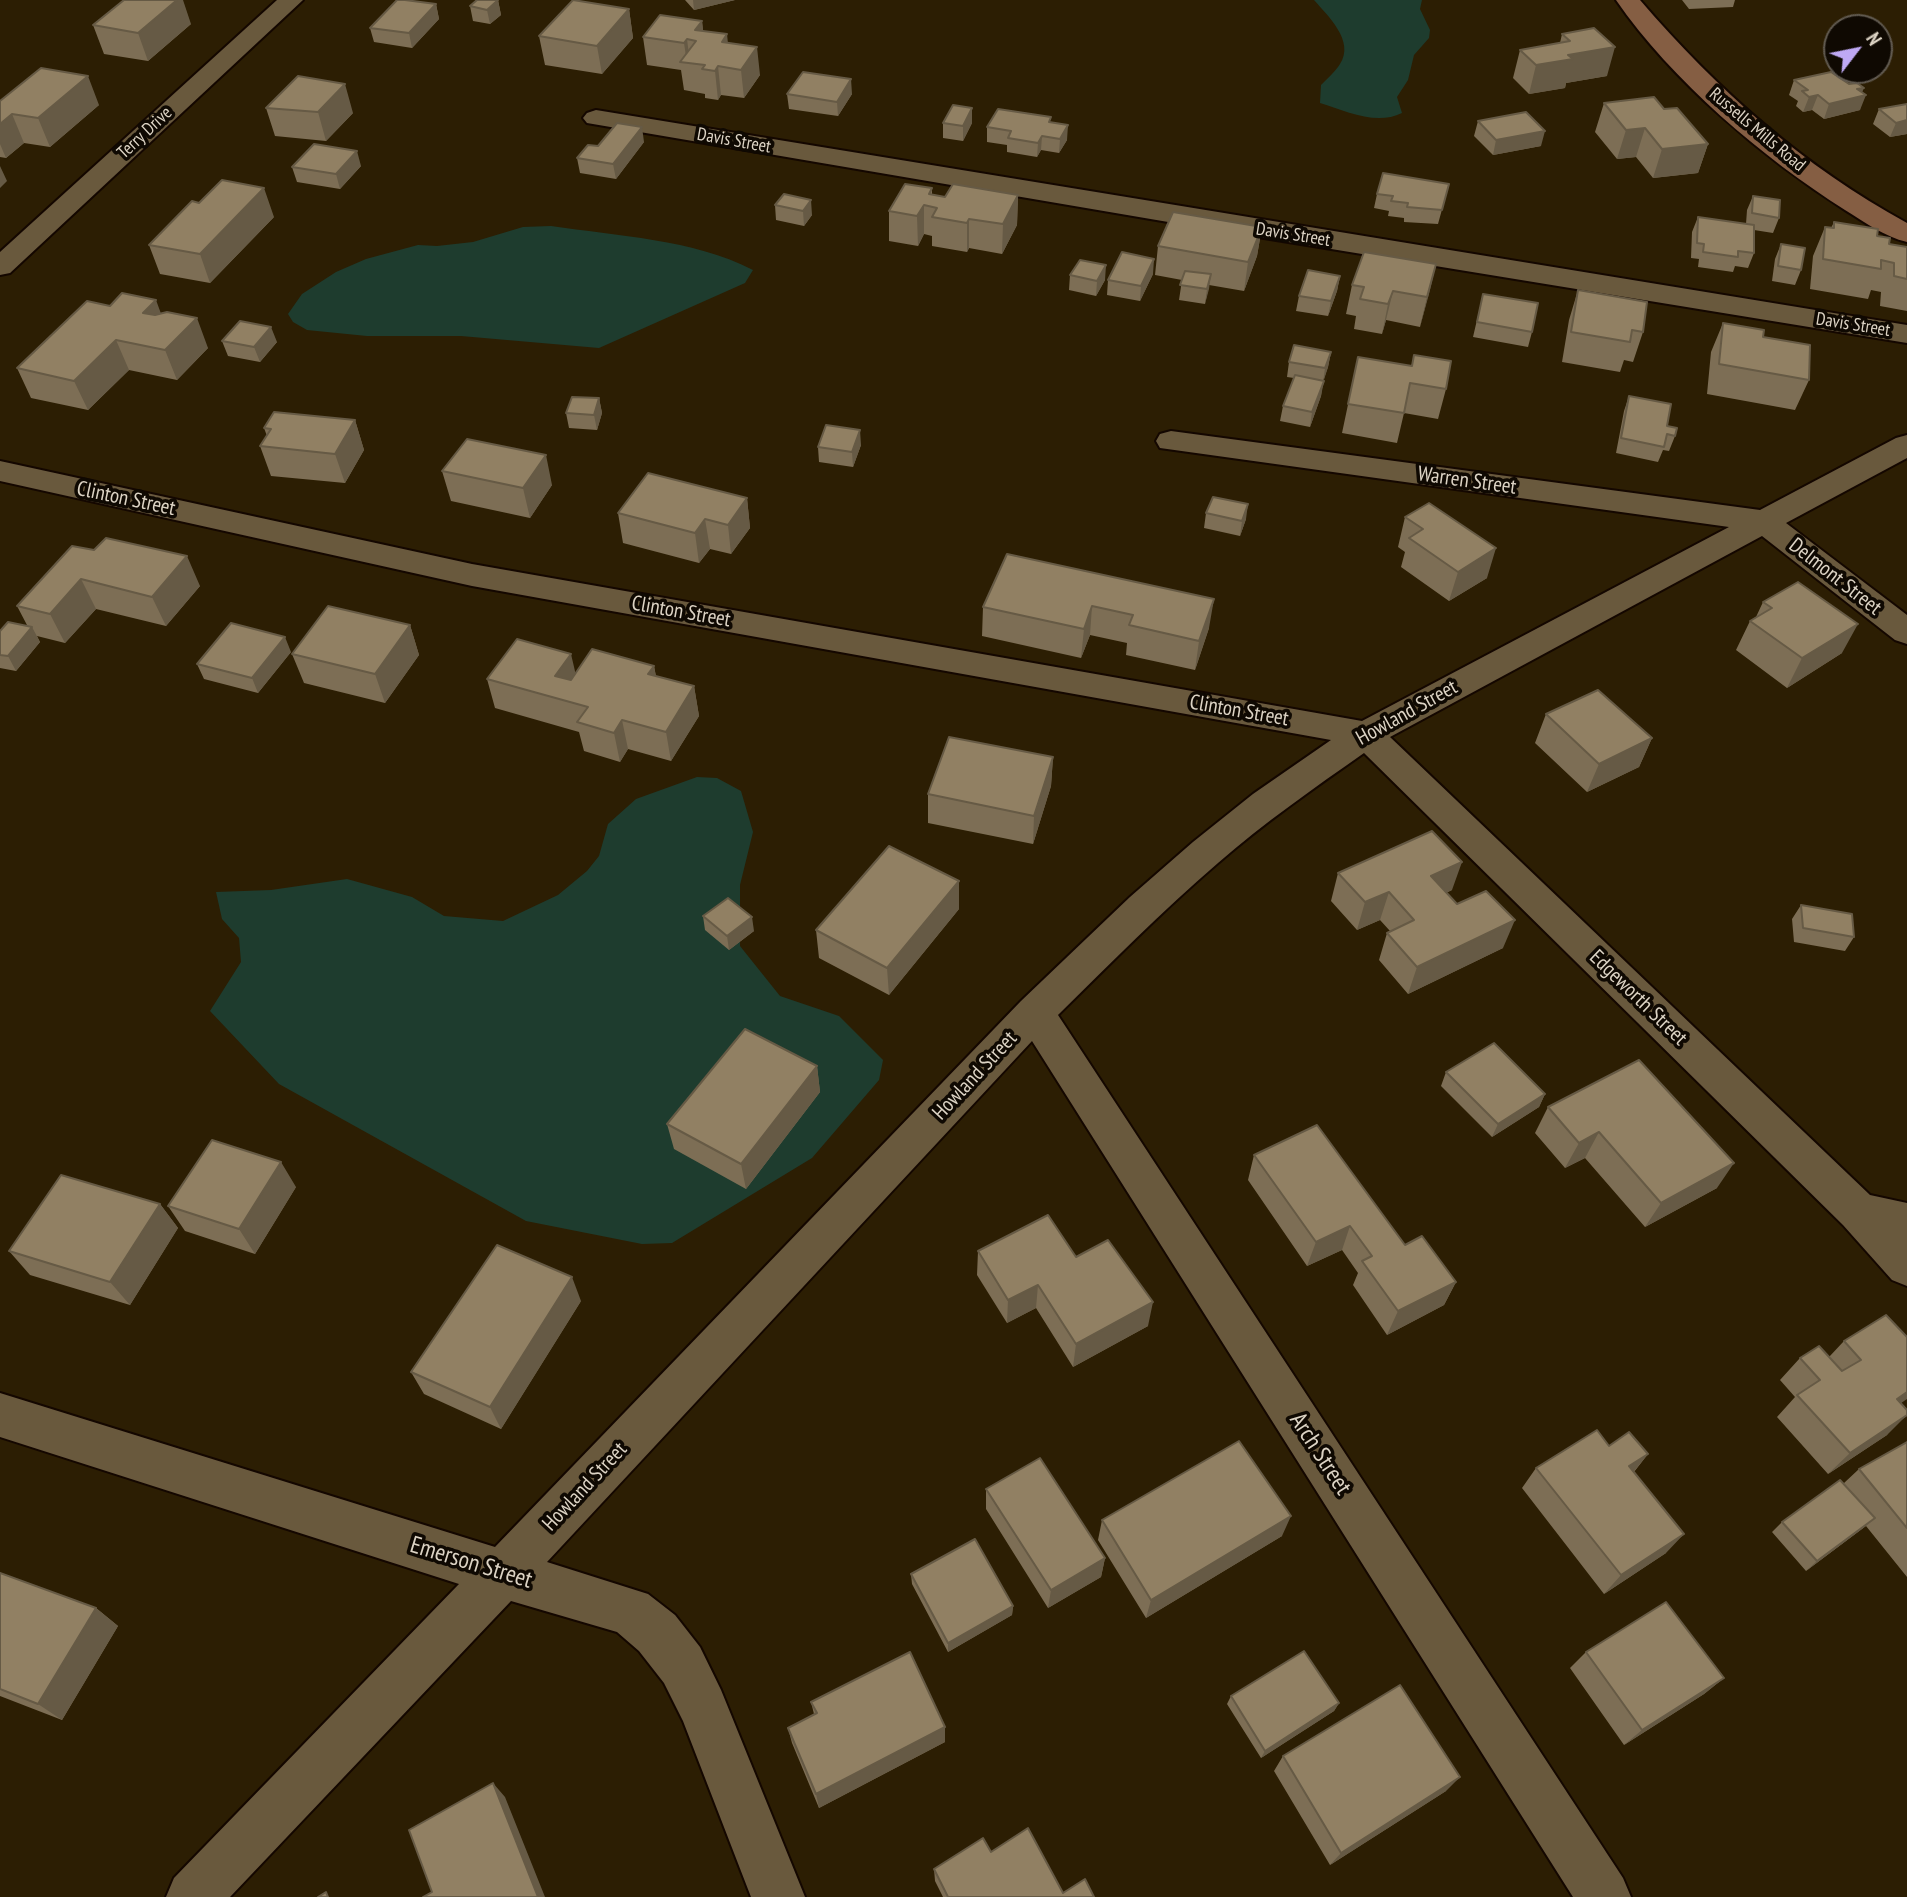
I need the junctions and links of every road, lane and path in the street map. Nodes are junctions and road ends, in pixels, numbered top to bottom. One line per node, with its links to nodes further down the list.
1 (291, 0): 5 (street, Terry Drive)
2 (1629, 0): 4 (main road, Russells Mills Road)
3 (596, 118): 6 (street, Davis Street)
4 (1907, 234)
5 (0, 267)
6 (1907, 334)
7 (1171, 441): 10 (street, Warren Street)
8 (1907, 445): 10 (street, Howland Street)
9 (0, 471): 12 (street, Clinton Street)
10 (1763, 521): 11 (street, Delmont Street); 12 (street, Howland Street)
11 (1907, 632)
12 (1366, 734): 13 (street, Howland Street); 14 (street, Edgeworth Street)
13 (1035, 1012): 18 (street, Howland Street); 21 (street, Arch Street)
14 (1858, 1212): 15 (street); 16 (street, Edgeworth Street)
15 (1907, 1222)
16 (1907, 1266)
17 (0, 1415): 18 (street, Emerson Street)
18 (503, 1574): 19 (street, Howland Street); 20 (street, Emerson Street)
19 (193, 1897)
20 (778, 1897)
21 (1604, 1897)

